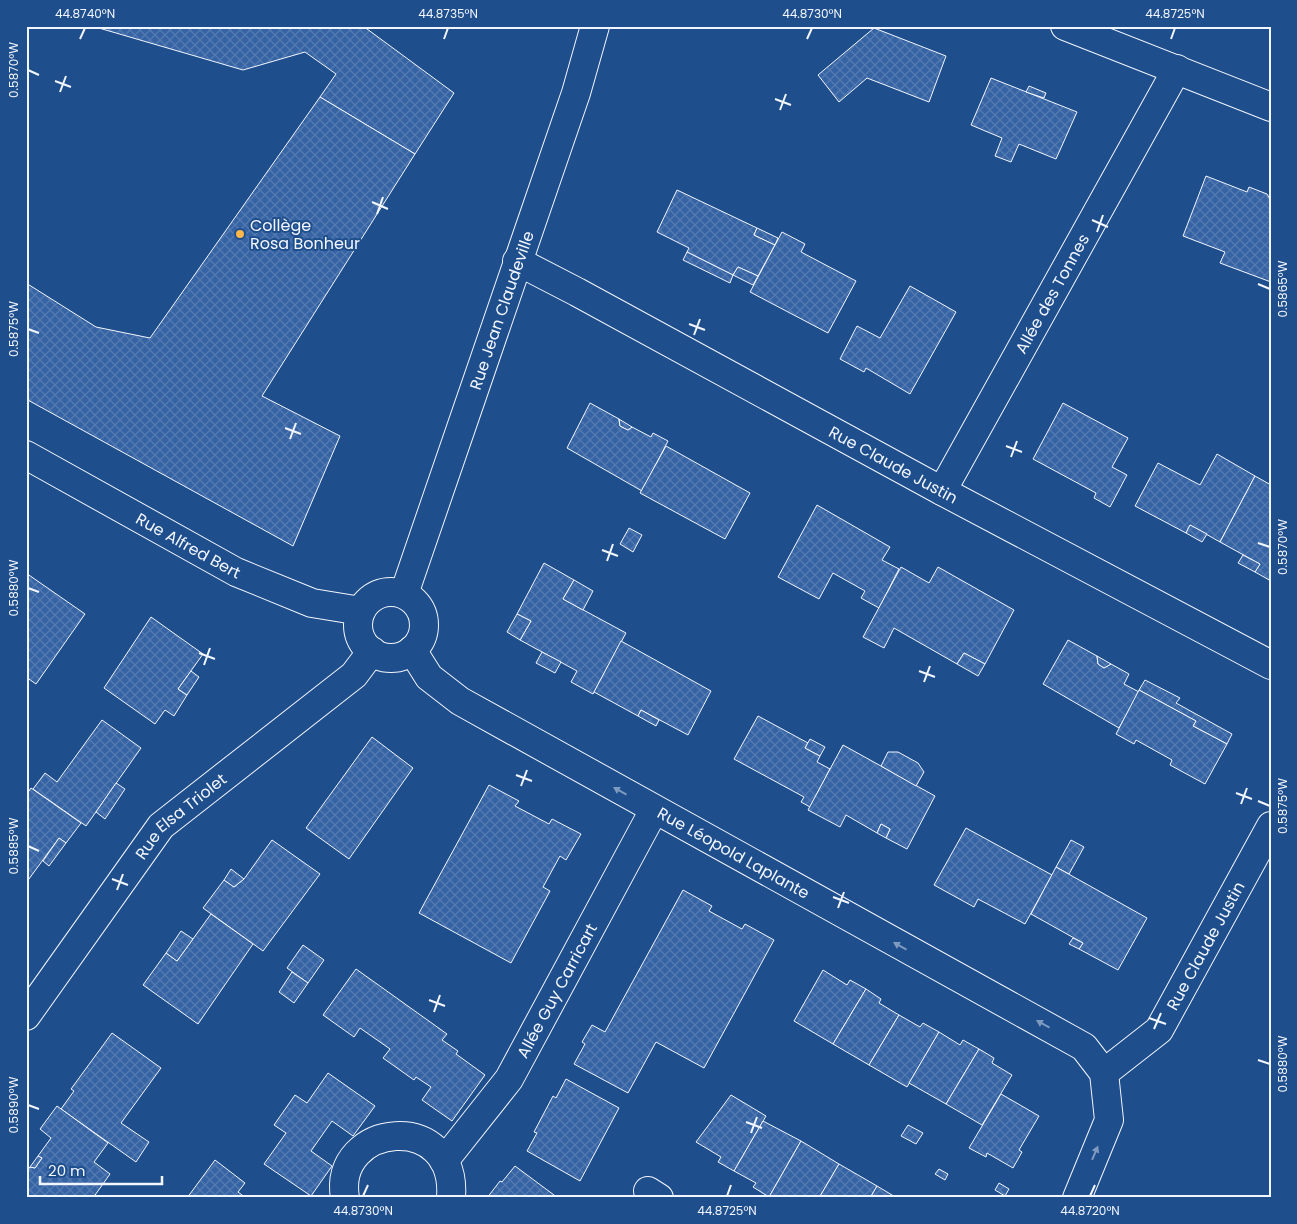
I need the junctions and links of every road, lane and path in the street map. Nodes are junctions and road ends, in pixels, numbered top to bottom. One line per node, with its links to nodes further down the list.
1 (594, 26): 5 (street, Rue Jean Claudeville)
2 (1065, 26): 3 (street)
3 (1177, 69): 4 (street); 7 (street, Allée des Tonnes)
4 (1271, 107)
5 (517, 261): 7 (street, Rue Claude Justin); 8 (street, Rue Jean Claudeville)
6 (26, 455): 9 (street, Rue Alfred Bert)
7 (942, 491): 12 (street, Rue Claude Justin)
8 (404, 594): 9 (street); 10 (street)
9 (361, 611): 11 (street)
10 (412, 650): 11 (street); 13 (street, Rue Léopold Laplante, one-way to 10)
11 (372, 651): 15 (street, Rue Elsa Triolet)
12 (1271, 665)
13 (654, 810): 16 (street, Rue Léopold Laplante, one-way to 13); 17 (street, Allée Guy Carricart)
14 (1271, 826): 16 (street, Rue Claude Justin)
15 (26, 1016)
16 (1104, 1072): 20 (street, one-way to 16)
17 (444, 1161): 18 (street); 19 (street)
18 (345, 1198)
19 (452, 1198)
20 (1076, 1198)

